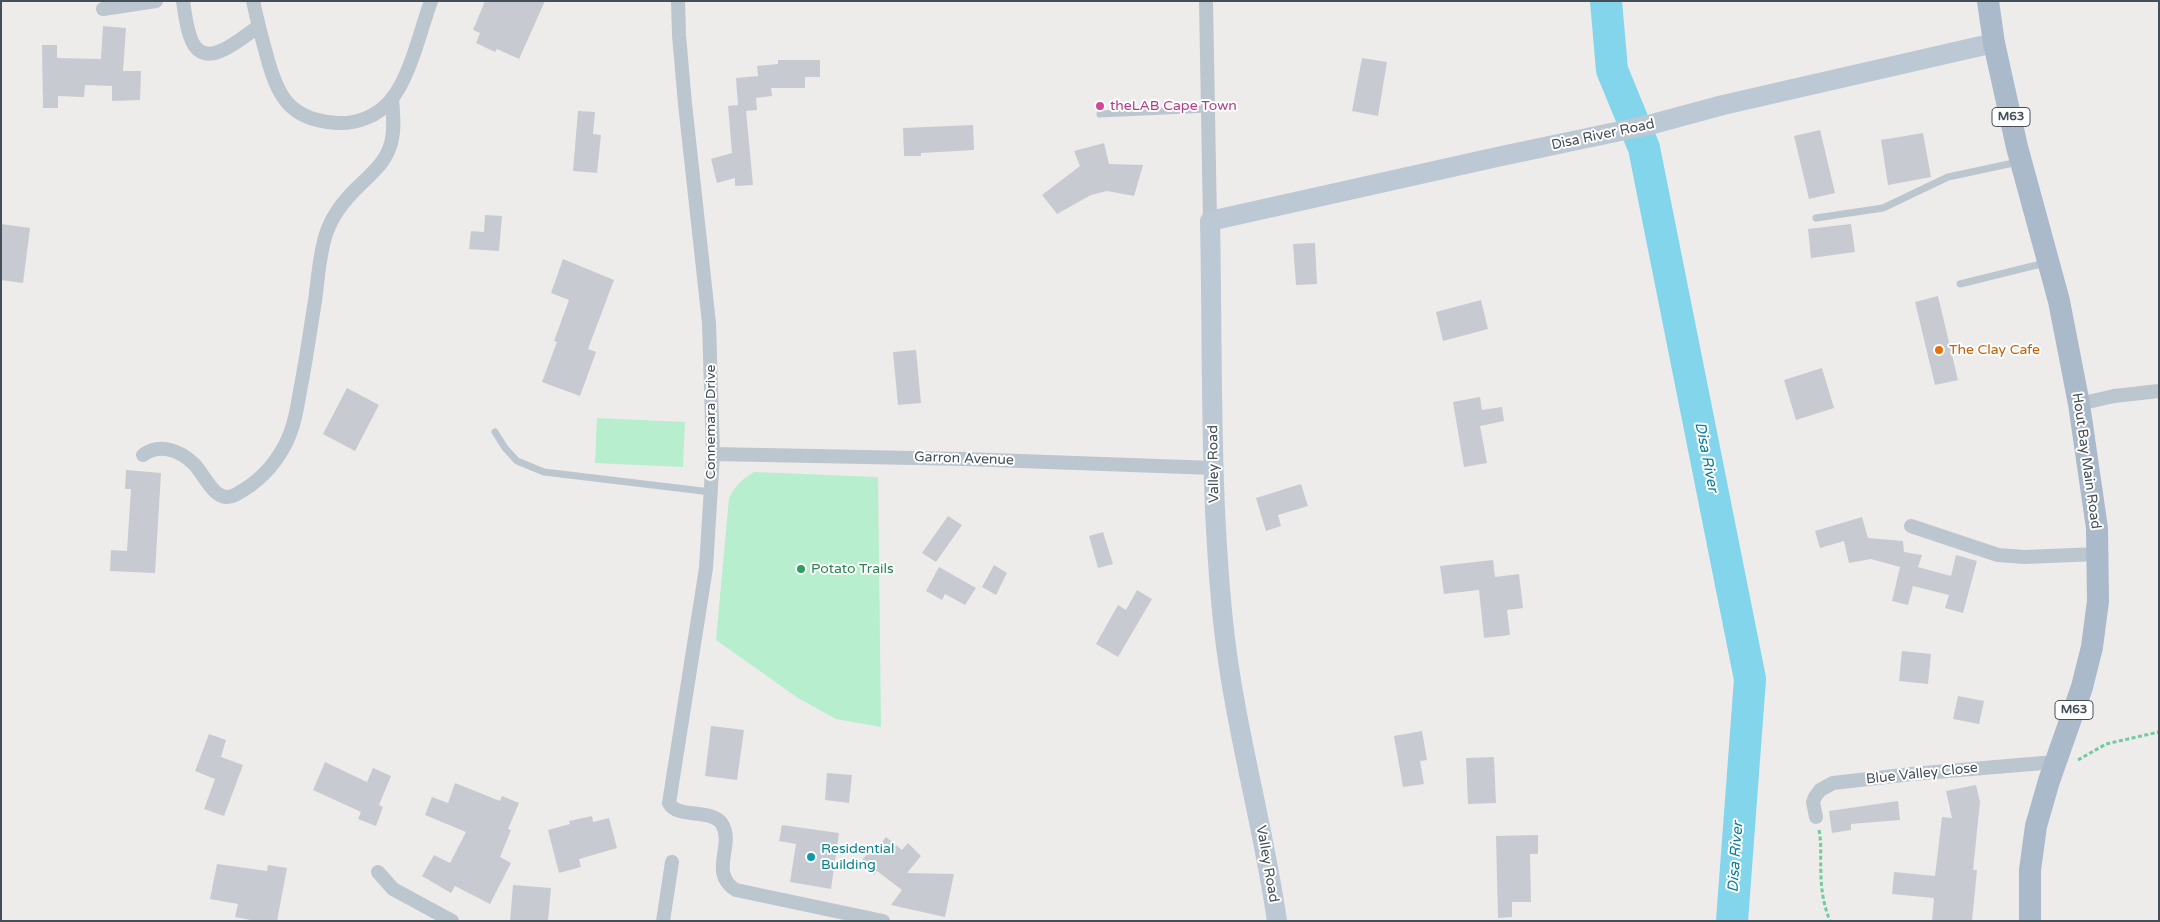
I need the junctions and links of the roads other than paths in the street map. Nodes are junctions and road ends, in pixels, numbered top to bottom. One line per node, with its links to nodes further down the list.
1 (156, 1): 8 (street)
2 (183, 1): 9 (street)
3 (253, 1): 9 (street)
4 (431, 1): 11 (street)
5 (678, 1): 22 (street, Connemara Drive)
6 (1206, 1): 12 (street, Valley Road)
7 (1988, 1): 10 (main road, Hout Bay Main Road / M63)
8 (103, 9)
9 (259, 26): 11 (street)
10 (1994, 43): 14 (main road, Hout Bay Main Road / M63); 16 (street, Disa River Road)
11 (392, 98): 23 (street)
12 (1208, 109): 13 (lane); 16 (street, Valley Road)
13 (1100, 114)
14 (2021, 162): 15 (lane); 17 (main road, Hout Bay Main Road / M63)
15 (1816, 218)
16 (1210, 221): 24 (street, Valley Road)
17 (2048, 263): 18 (lane); 20 (main road, Hout Bay Main Road / M63)
18 (1960, 284)
19 (2159, 391): 20 (street)
20 (2079, 404): 27 (main road, Hout Bay Main Road / M63)
21 (495, 432): 25 (lane)
22 (713, 454): 24 (street, Garron Avenue); 25 (street, Connemara Drive)
23 (143, 455)
24 (1214, 468): 35 (street, Valley Road)
25 (711, 492): 34 (street, Connemara Drive)
26 (1911, 526): 27 (street)
27 (2098, 554): 28 (main road, Hout Bay Main Road / M63)
28 (2052, 771): 29 (street, Blue Valley Close); 36 (main road, Hout Bay Main Road / M63)
29 (1816, 817)
30 (672, 862): 33 (street)
31 (378, 872): 32 (street)
32 (452, 921)
33 (663, 921)
34 (883, 921)
35 (1277, 921)
36 (2030, 921)

